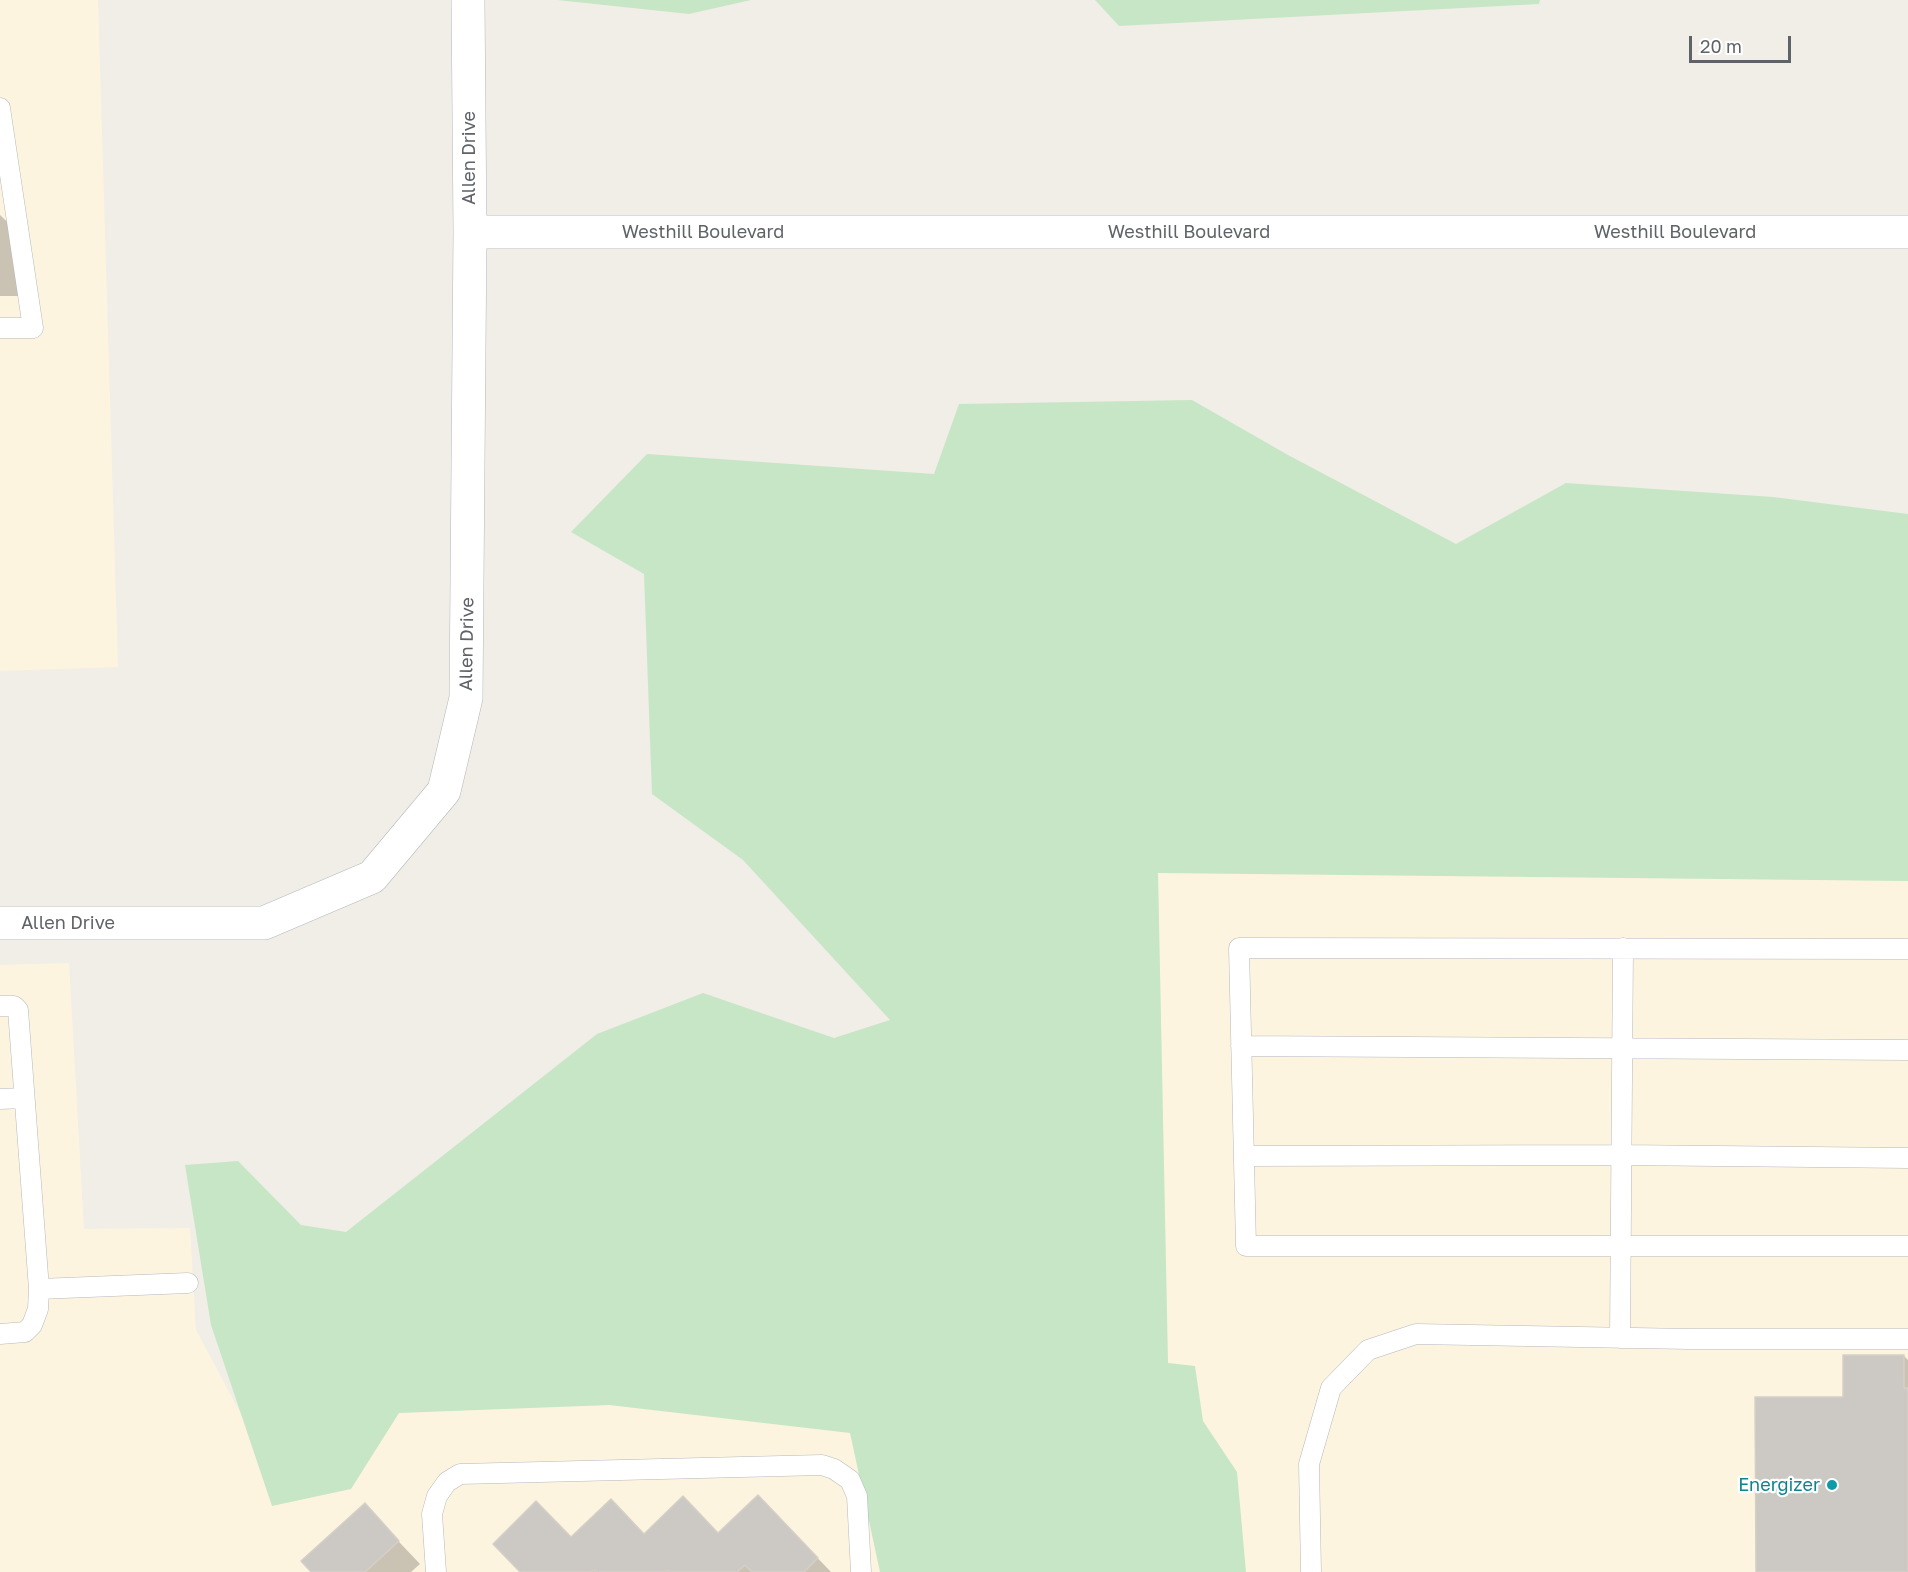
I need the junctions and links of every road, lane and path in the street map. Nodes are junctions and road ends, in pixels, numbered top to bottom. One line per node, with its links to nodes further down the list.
1 (468, 0): 3 (street, Allen Drive)
2 (0, 108): 5 (lane)
3 (470, 232): 4 (street, Westhill Boulevard); 6 (street, Allen Drive)
4 (1908, 232)
5 (0, 328)
6 (0, 923)
7 (1623, 948): 8 (lane); 10 (lane); 11 (lane)
8 (1908, 949)
9 (0, 1006): 13 (lane)
10 (1241, 1046): 11 (lane); 16 (lane)
11 (1622, 1048): 12 (lane); 15 (lane)
12 (1908, 1050)
13 (24, 1098): 14 (lane); 21 (lane)
14 (0, 1099)
15 (1621, 1155): 16 (lane); 17 (lane); 18 (lane)
16 (1244, 1156): 18 (lane)
17 (1908, 1158)
18 (1620, 1246): 19 (lane); 23 (lane)
19 (1908, 1246)
20 (188, 1283): 21 (lane)
21 (39, 1289): 22 (lane)
22 (0, 1334)
23 (1620, 1338): 24 (lane); 27 (lane)
24 (1908, 1339)
25 (436, 1572): 26 (lane)
26 (861, 1572)
27 (1311, 1572)

